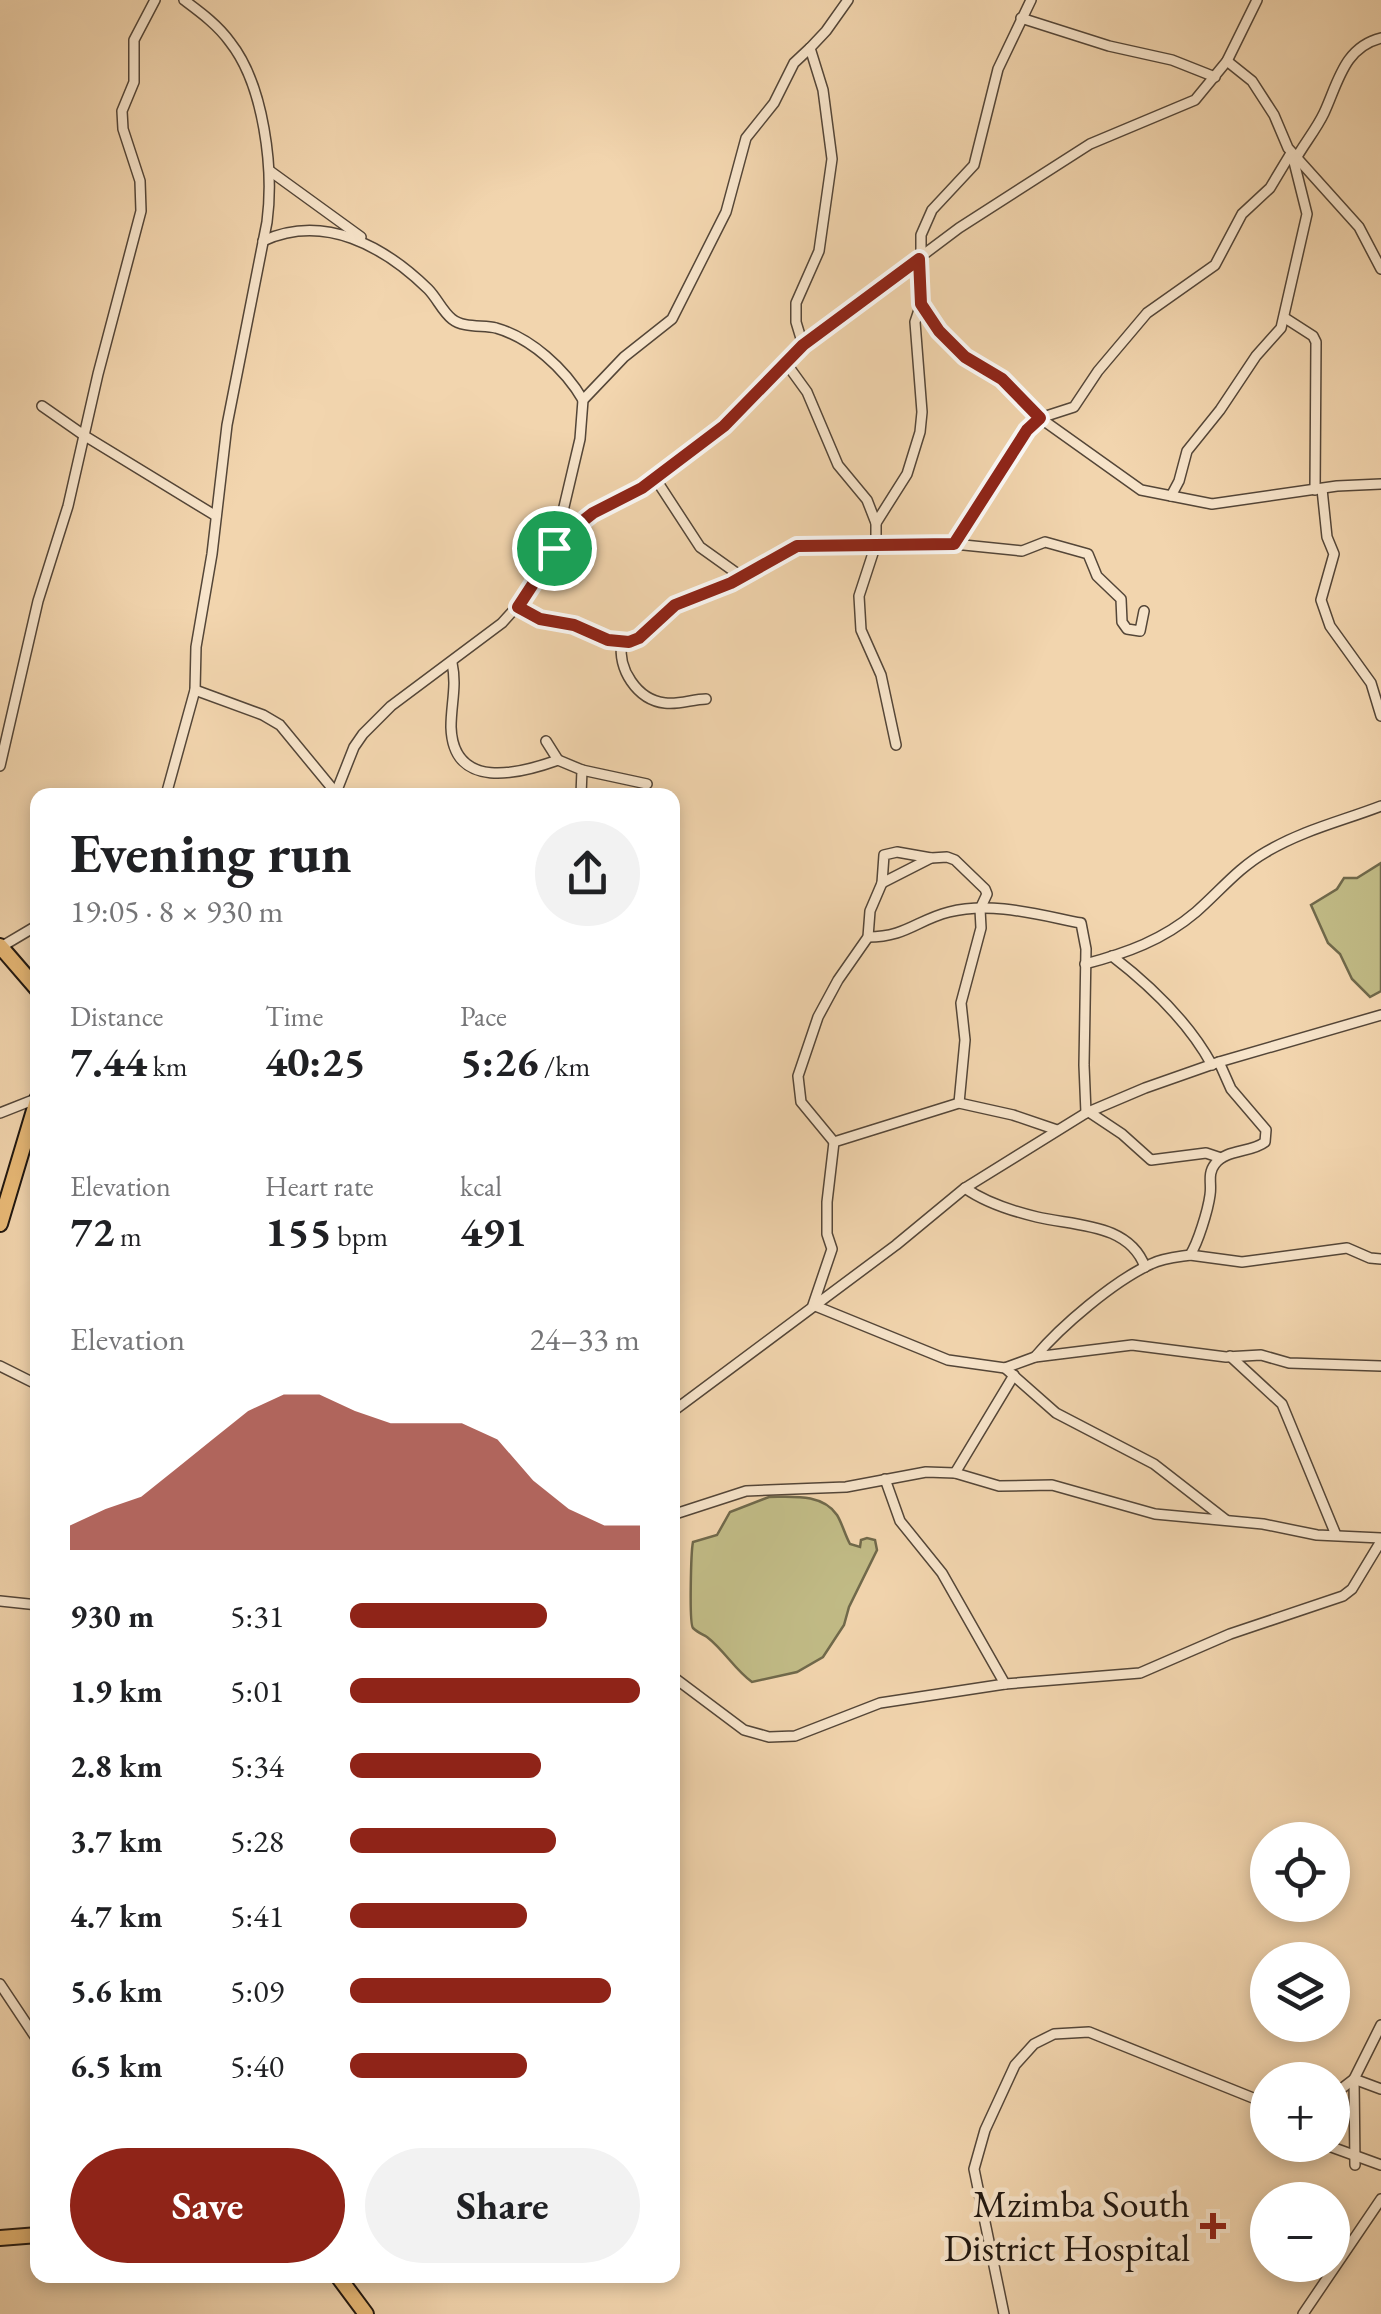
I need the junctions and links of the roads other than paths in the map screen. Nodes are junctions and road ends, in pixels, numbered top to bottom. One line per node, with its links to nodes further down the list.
1 (154, 0): 25 (street)
2 (184, 0): 6 (street)
3 (848, 0): 9 (street)
4 (1031, 0): 7 (street)
5 (1258, 0): 10 (street)
6 (198, 4): 13 (street)
7 (1021, 18): 11 (street); 16 (street)
8 (1381, 38): 12 (street)
9 (810, 48): 20 (street); 22 (street)
10 (1227, 60): 11 (street); 12 (street)
11 (1215, 77): 16 (street)
12 (1294, 155): 17 (street); 19 (street); 24 (street)
13 (270, 172): 14 (street); 15 (street)
14 (263, 241): 15 (street); 30 (street)
15 (372, 244): 22 (street)
16 (920, 258): 18 (street); 20 (street)
17 (1381, 269)
18 (921, 304): 24 (street); 31 (street)
19 (1285, 318): 28 (street); 29 (street)
20 (803, 345): 21 (street)
21 (786, 363): 26 (street); 31 (street)
22 (583, 400): 34 (street)
23 (42, 406): 25 (street)
24 (1040, 418): 29 (street); 33 (street)
25 (85, 436): 30 (street); 46 (street)
26 (655, 478): 34 (street); 35 (street)
27 (1381, 484): 28 (street)
28 (1318, 489): 29 (street); 42 (street)
29 (1171, 496)
30 (216, 516): 40 (street)
31 (876, 522): 32 (street)
32 (876, 544): 33 (street); 35 (street); 44 (street)
33 (954, 544): 37 (street)
34 (554, 548): 36 (street)
35 (742, 577): 38 (street)
36 (518, 607): 38 (street); 39 (street)
37 (1144, 611)
38 (622, 643): 41 (street)
39 (452, 663): 45 (street); 51 (street)
40 (195, 690): 49 (street); 50 (street)
41 (706, 699)
42 (1381, 716)
43 (546, 741): 45 (street)
44 (896, 745)
45 (558, 760): 47 (street)
46 (0, 766)
47 (582, 770): 48 (street); 52 (street)
48 (646, 784)
49 (168, 788)
50 (331, 788)
51 (338, 788)
52 (581, 788)
53 (1381, 806): 60 (street)
54 (932, 858): 55 (street); 55 (street); 56 (street)
55 (882, 883): 58 (street)
56 (980, 908): 58 (street); 61 (street); 66 (street)
57 (30, 929): 59 (street)
58 (868, 937): 71 (street)
59 (0, 946): 62 (main road)
60 (1112, 956): 61 (street); 64 (street)
61 (1085, 964): 68 (street)
62 (30, 981)
63 (1381, 1014): 64 (street)
64 (1215, 1063): 68 (street); 72 (street)
65 (30, 1101): 67 (street)
66 (959, 1103): 70 (street); 71 (street)
67 (0, 1112)
68 (1088, 1112): 70 (street); 72 (street)
69 (30, 1122): 74 (main road)
70 (1056, 1130): 73 (street)
71 (834, 1142): 78 (street)
72 (1221, 1158): 75 (street)
73 (965, 1188): 77 (street); 78 (street)
74 (0, 1224)
75 (1190, 1255): 76 (street); 77 (street)
76 (1381, 1259)
77 (1145, 1267): 80 (street)
78 (814, 1305): 83 (street); 85 (street)
79 (1230, 1356): 80 (street); 82 (street); 90 (street)
80 (1035, 1357): 83 (street)
81 (0, 1366): 84 (street)
82 (1381, 1366)
83 (1009, 1372): 86 (street); 89 (street)
84 (30, 1380)
85 (680, 1406)
86 (955, 1473): 87 (street); 89 (street)
87 (885, 1478): 88 (street); 95 (street)
88 (680, 1513)
89 (1228, 1522): 90 (street)
90 (1336, 1535): 91 (street)
91 (1381, 1539): 95 (street)
92 (0, 1601): 93 (street)
93 (30, 1604)
94 (680, 1682): 95 (street)
95 (1005, 1684)
96 (0, 1984): 98 (street)
97 (1381, 2025): 99 (street)
98 (30, 2030)
99 (1351, 2081): 100 (street); 103 (street)
100 (1381, 2089)
101 (1250, 2097): 110 (street)
102 (1350, 2158): 103 (street)
103 (1354, 2160): 104 (street)
104 (1381, 2165)
105 (1381, 2199): 111 (street)
106 (30, 2236): 107 (main road)
107 (0, 2238)
108 (344, 2283): 109 (main road)
109 (366, 2314)
110 (1004, 2314)
111 (1303, 2314)

